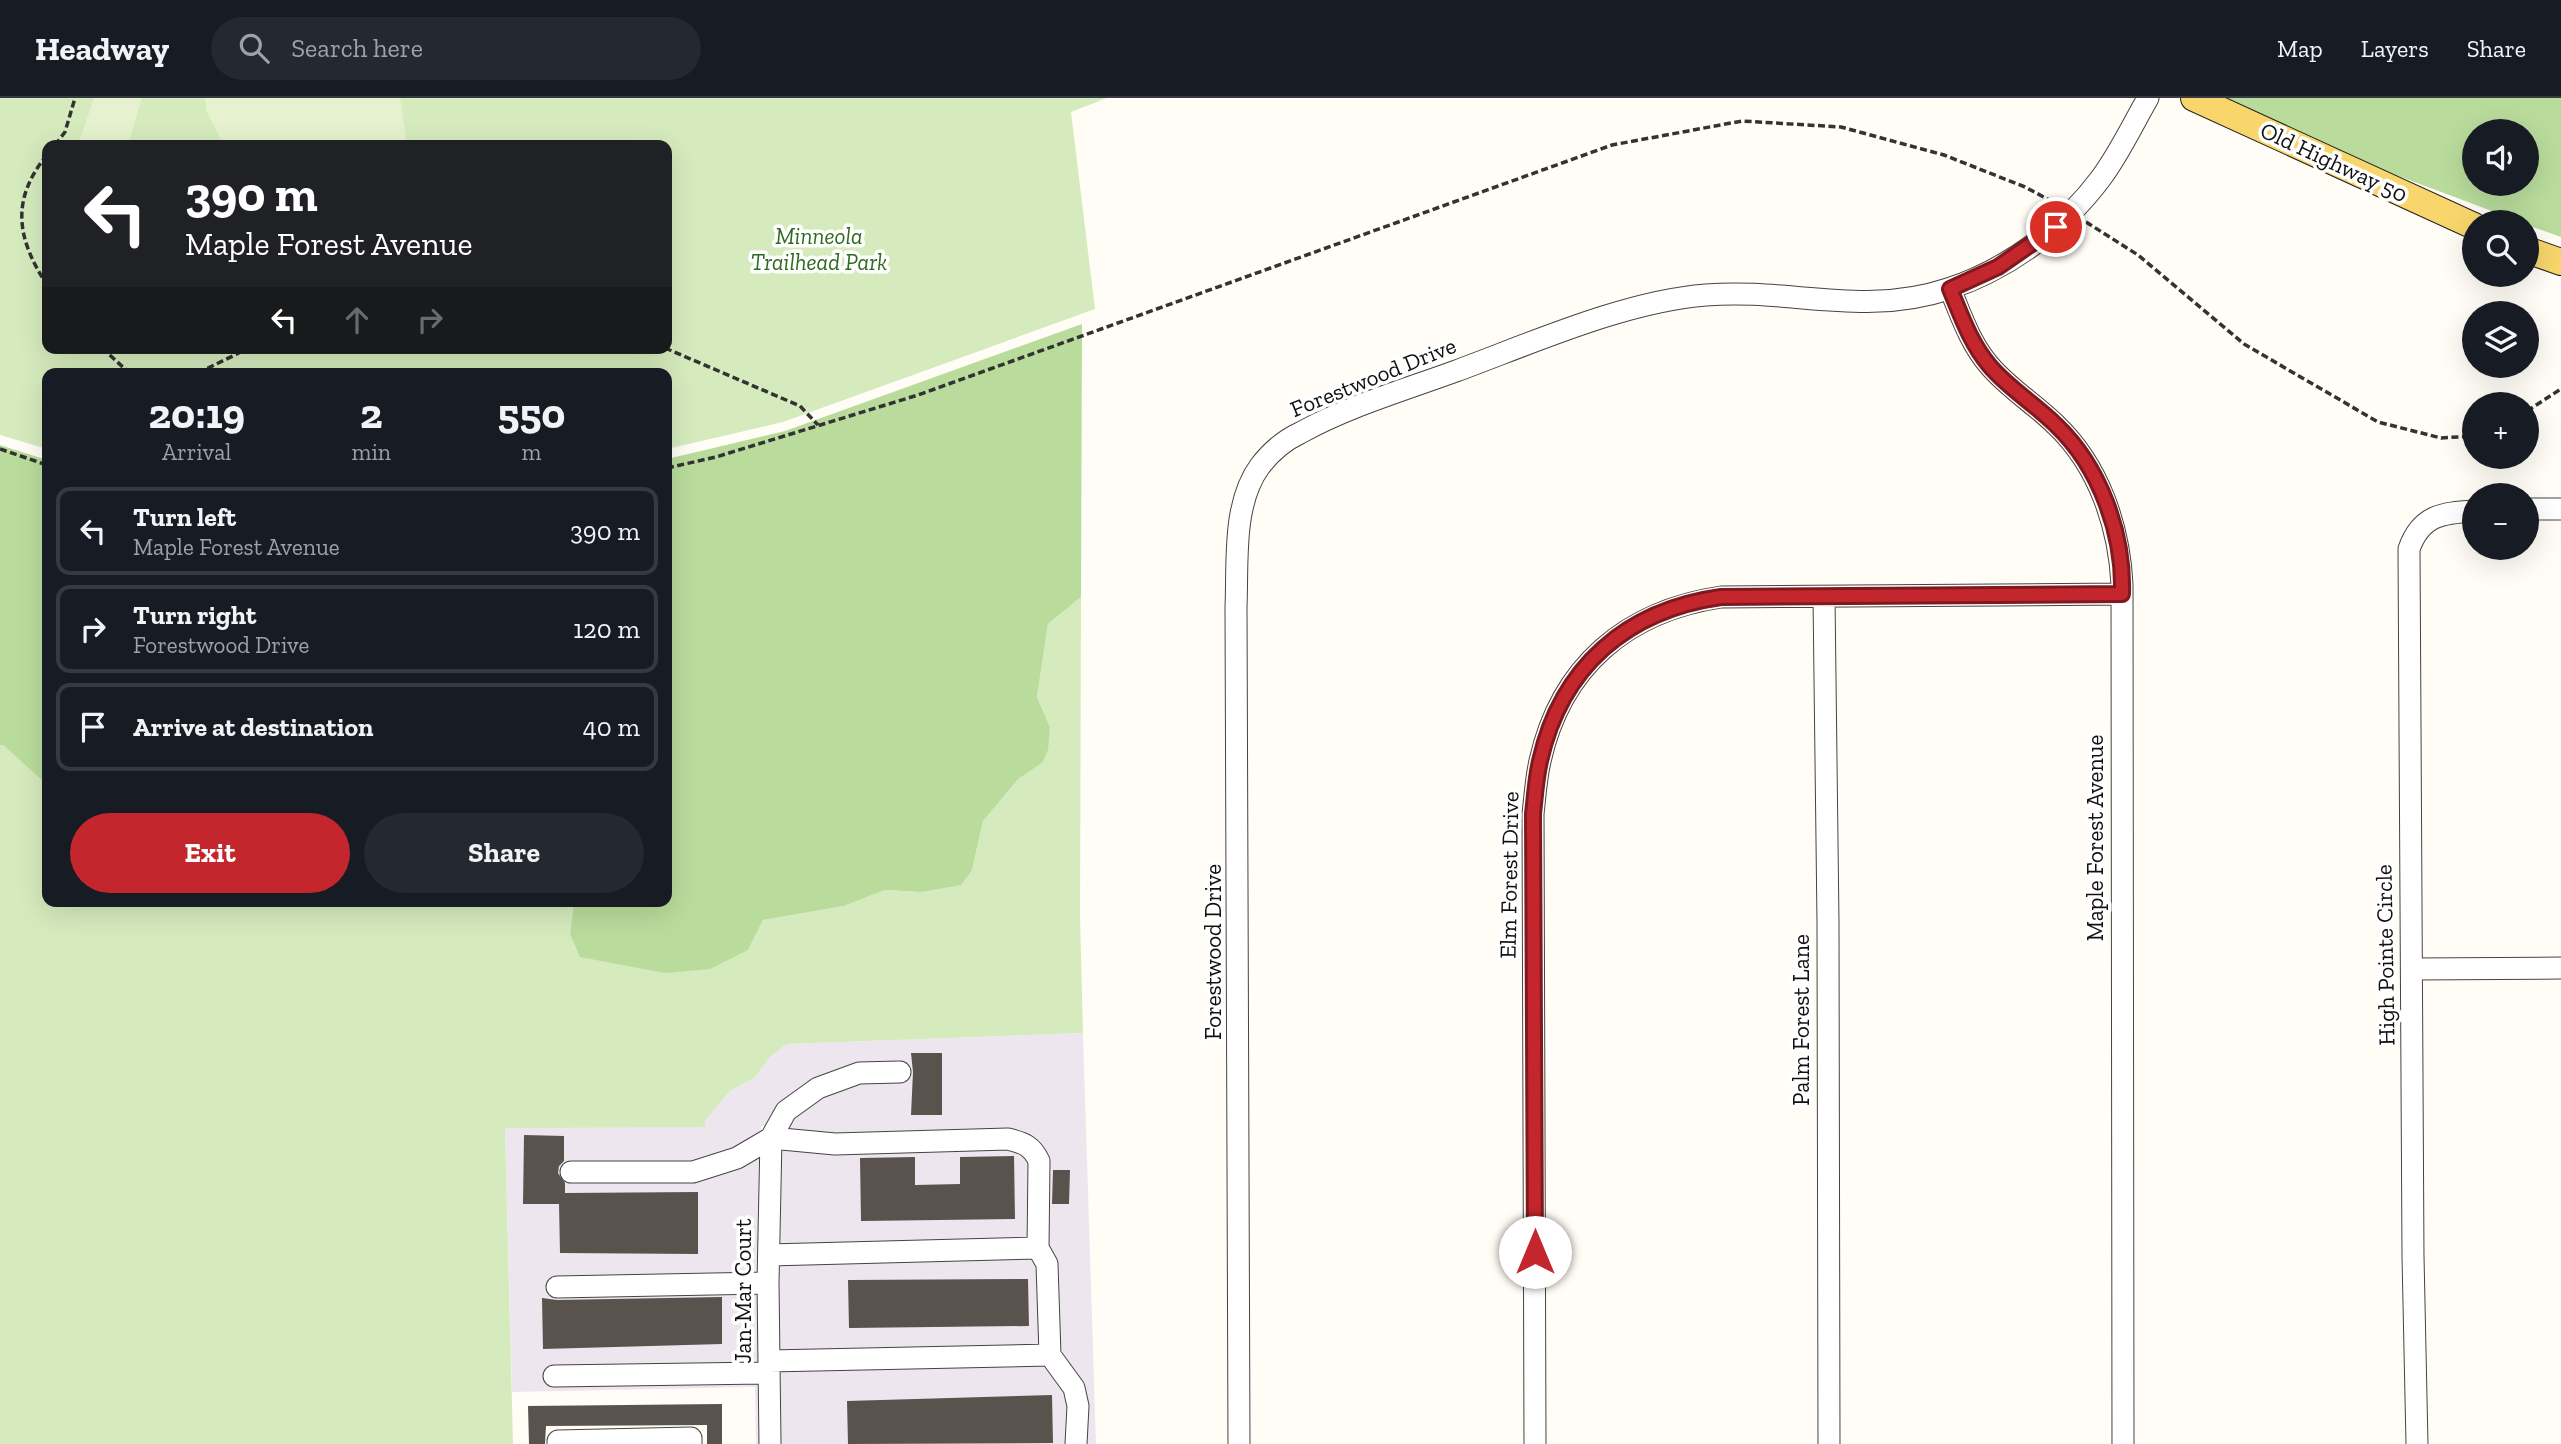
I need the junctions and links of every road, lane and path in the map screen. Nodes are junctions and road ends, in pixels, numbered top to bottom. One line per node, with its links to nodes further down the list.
1 (75, 98): 4 (path)
2 (2148, 98): 6 (street, Forestwood Drive)
3 (2194, 98): 7 (main road, Old Highway 50)
4 (59, 140)
5 (42, 161): 10 (path)
6 (2071, 212): 11 (street, Forestwood Drive); 19 (path); 20 (path)
7 (2462, 221)
8 (2539, 254): 9 (main road)
9 (2561, 262)
10 (42, 277)
11 (1950, 289): 27 (street, Maple Forest Avenue); 45 (street, Forestwood Drive)
12 (672, 351): 19 (path)
13 (109, 354): 15 (path)
14 (237, 354): 16 (path)
15 (124, 368)
16 (208, 368)
17 (2561, 389): 18 (path)
18 (2539, 403)
19 (818, 425): 23 (path)
20 (2462, 437)
21 (0, 449): 22 (path)
22 (42, 463)
23 (672, 467)
24 (2539, 509): 25 (street)
25 (2561, 509)
26 (2462, 511): 30 (street, High Pointe Circle)
27 (2122, 594): 28 (street, Elm Forest Drive); 48 (street, Maple Forest Avenue)
28 (1824, 597): 46 (street, Elm Forest Drive); 47 (street, Palm Forest Lane)
29 (2561, 968): 30 (street)
30 (2413, 970): 49 (street, High Pointe Circle)
31 (900, 1072): 32 (street)
32 (771, 1138): 33 (street); 34 (street); 35 (street, Jan-Mar Court)
33 (571, 1172)
34 (1038, 1248): 35 (street); 38 (street)
35 (769, 1255): 36 (street, Jan-Mar Court)
36 (768, 1283): 37 (street); 39 (street, Jan-Mar Court)
37 (557, 1287)
38 (1050, 1355): 39 (street); 44 (street)
39 (769, 1367): 40 (street); 43 (street, Jan-Mar Court)
40 (554, 1376)
41 (558, 1444): 42 (street)
42 (691, 1444)
43 (770, 1444)
44 (1076, 1444)
45 (1239, 1444)
46 (1535, 1444)
47 (1829, 1444)
48 (2123, 1444)
49 (2417, 1444)

